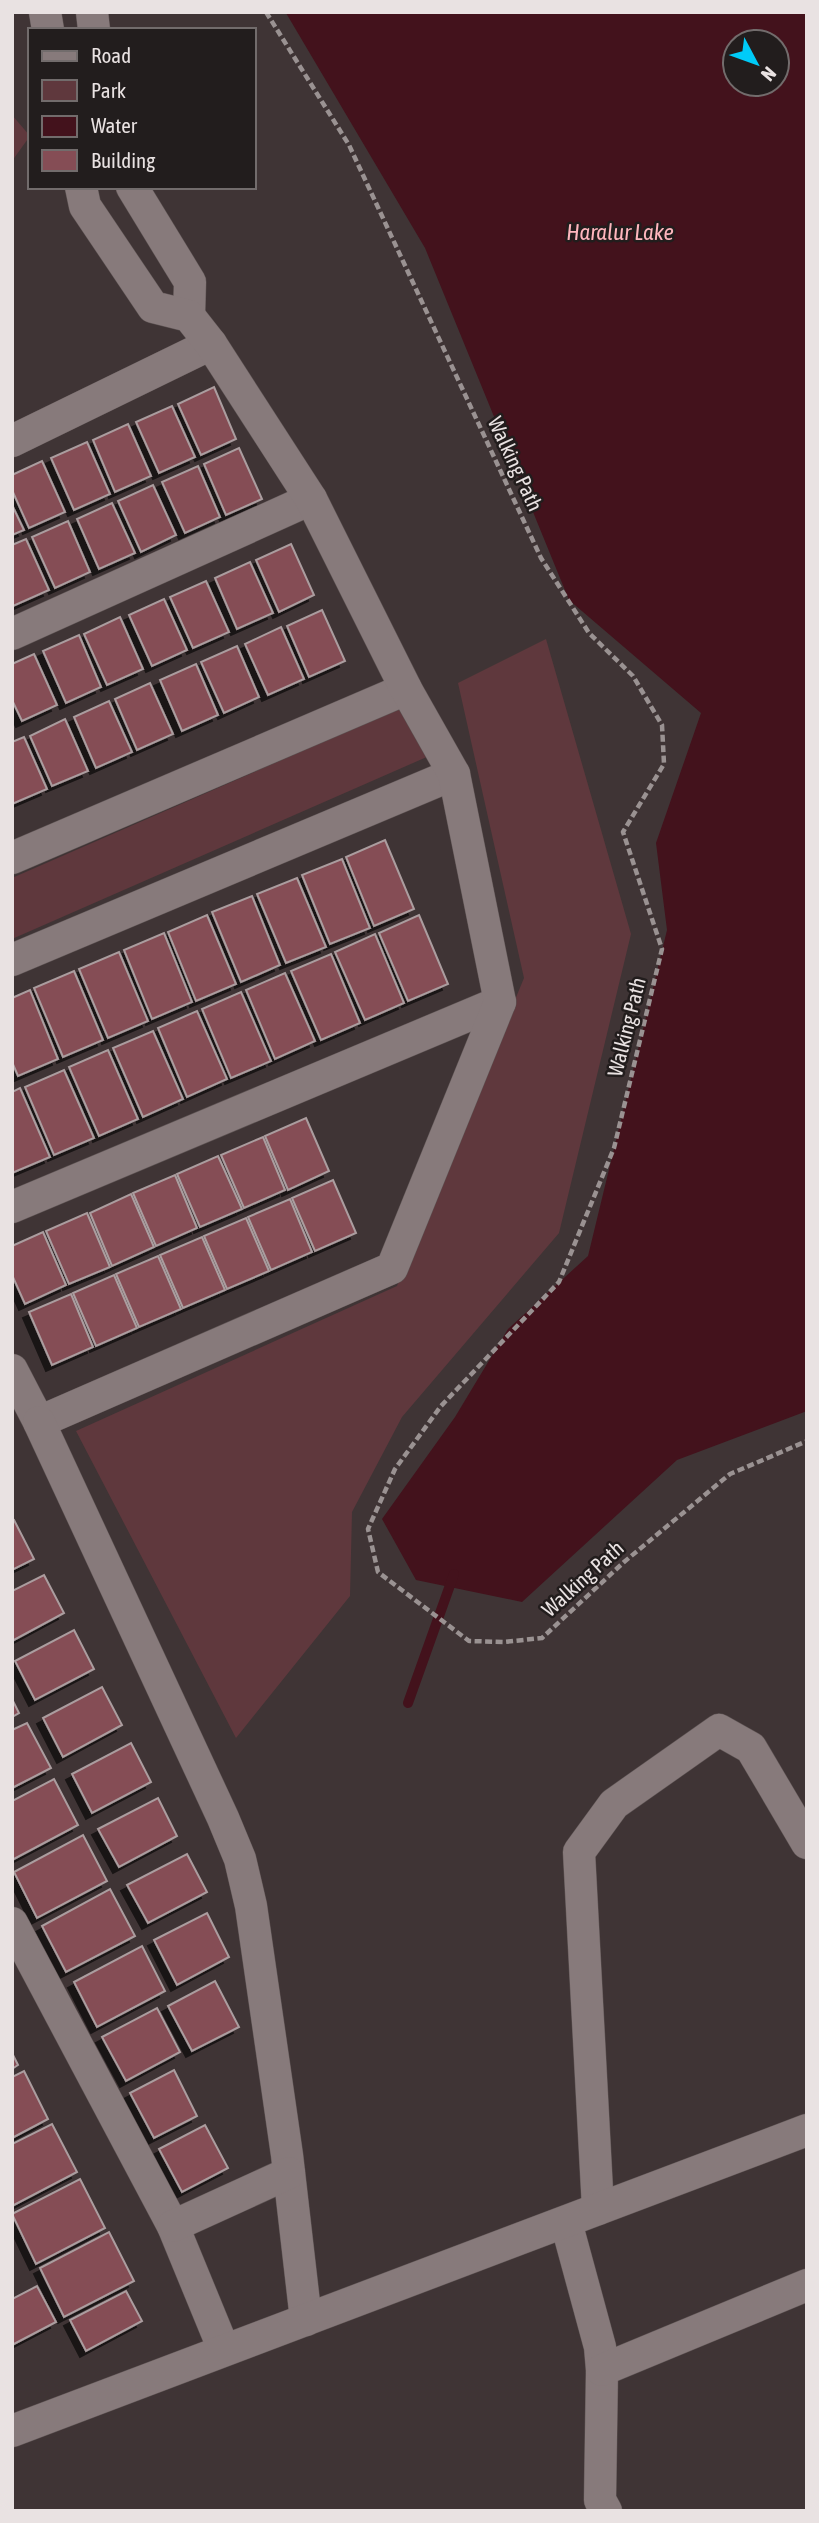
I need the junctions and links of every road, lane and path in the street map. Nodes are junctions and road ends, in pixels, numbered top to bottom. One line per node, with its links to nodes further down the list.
1 (266, 12): 17 (path, Walking Path)
2 (81, 189): 4 (street)
3 (133, 189): 4 (street)
4 (189, 316): 5 (street)
5 (211, 344): 6 (street); 7 (street)
6 (12, 441)
7 (311, 499): 8 (street); 9 (street)
8 (12, 634)
9 (406, 689): 10 (street); 11 (street)
10 (454, 774): 12 (street); 13 (street)
11 (12, 859)
12 (12, 960)
13 (500, 1002): 14 (street); 16 (street)
14 (12, 1208)
15 (12, 1370): 16 (street)
16 (39, 1422): 21 (street)
17 (807, 1441)
18 (807, 1843): 22 (street)
19 (12, 1923): 24 (street)
20 (807, 2130): 22 (street)
21 (289, 2173): 24 (street); 26 (street)
22 (597, 2209): 23 (street)
23 (566, 2222): 26 (street); 28 (street)
24 (173, 2226): 27 (street)
25 (807, 2285): 28 (street)
26 (306, 2320): 27 (street)
27 (224, 2350): 29 (street)
28 (602, 2370): 30 (street)
29 (16, 2422)
30 (606, 2511)

